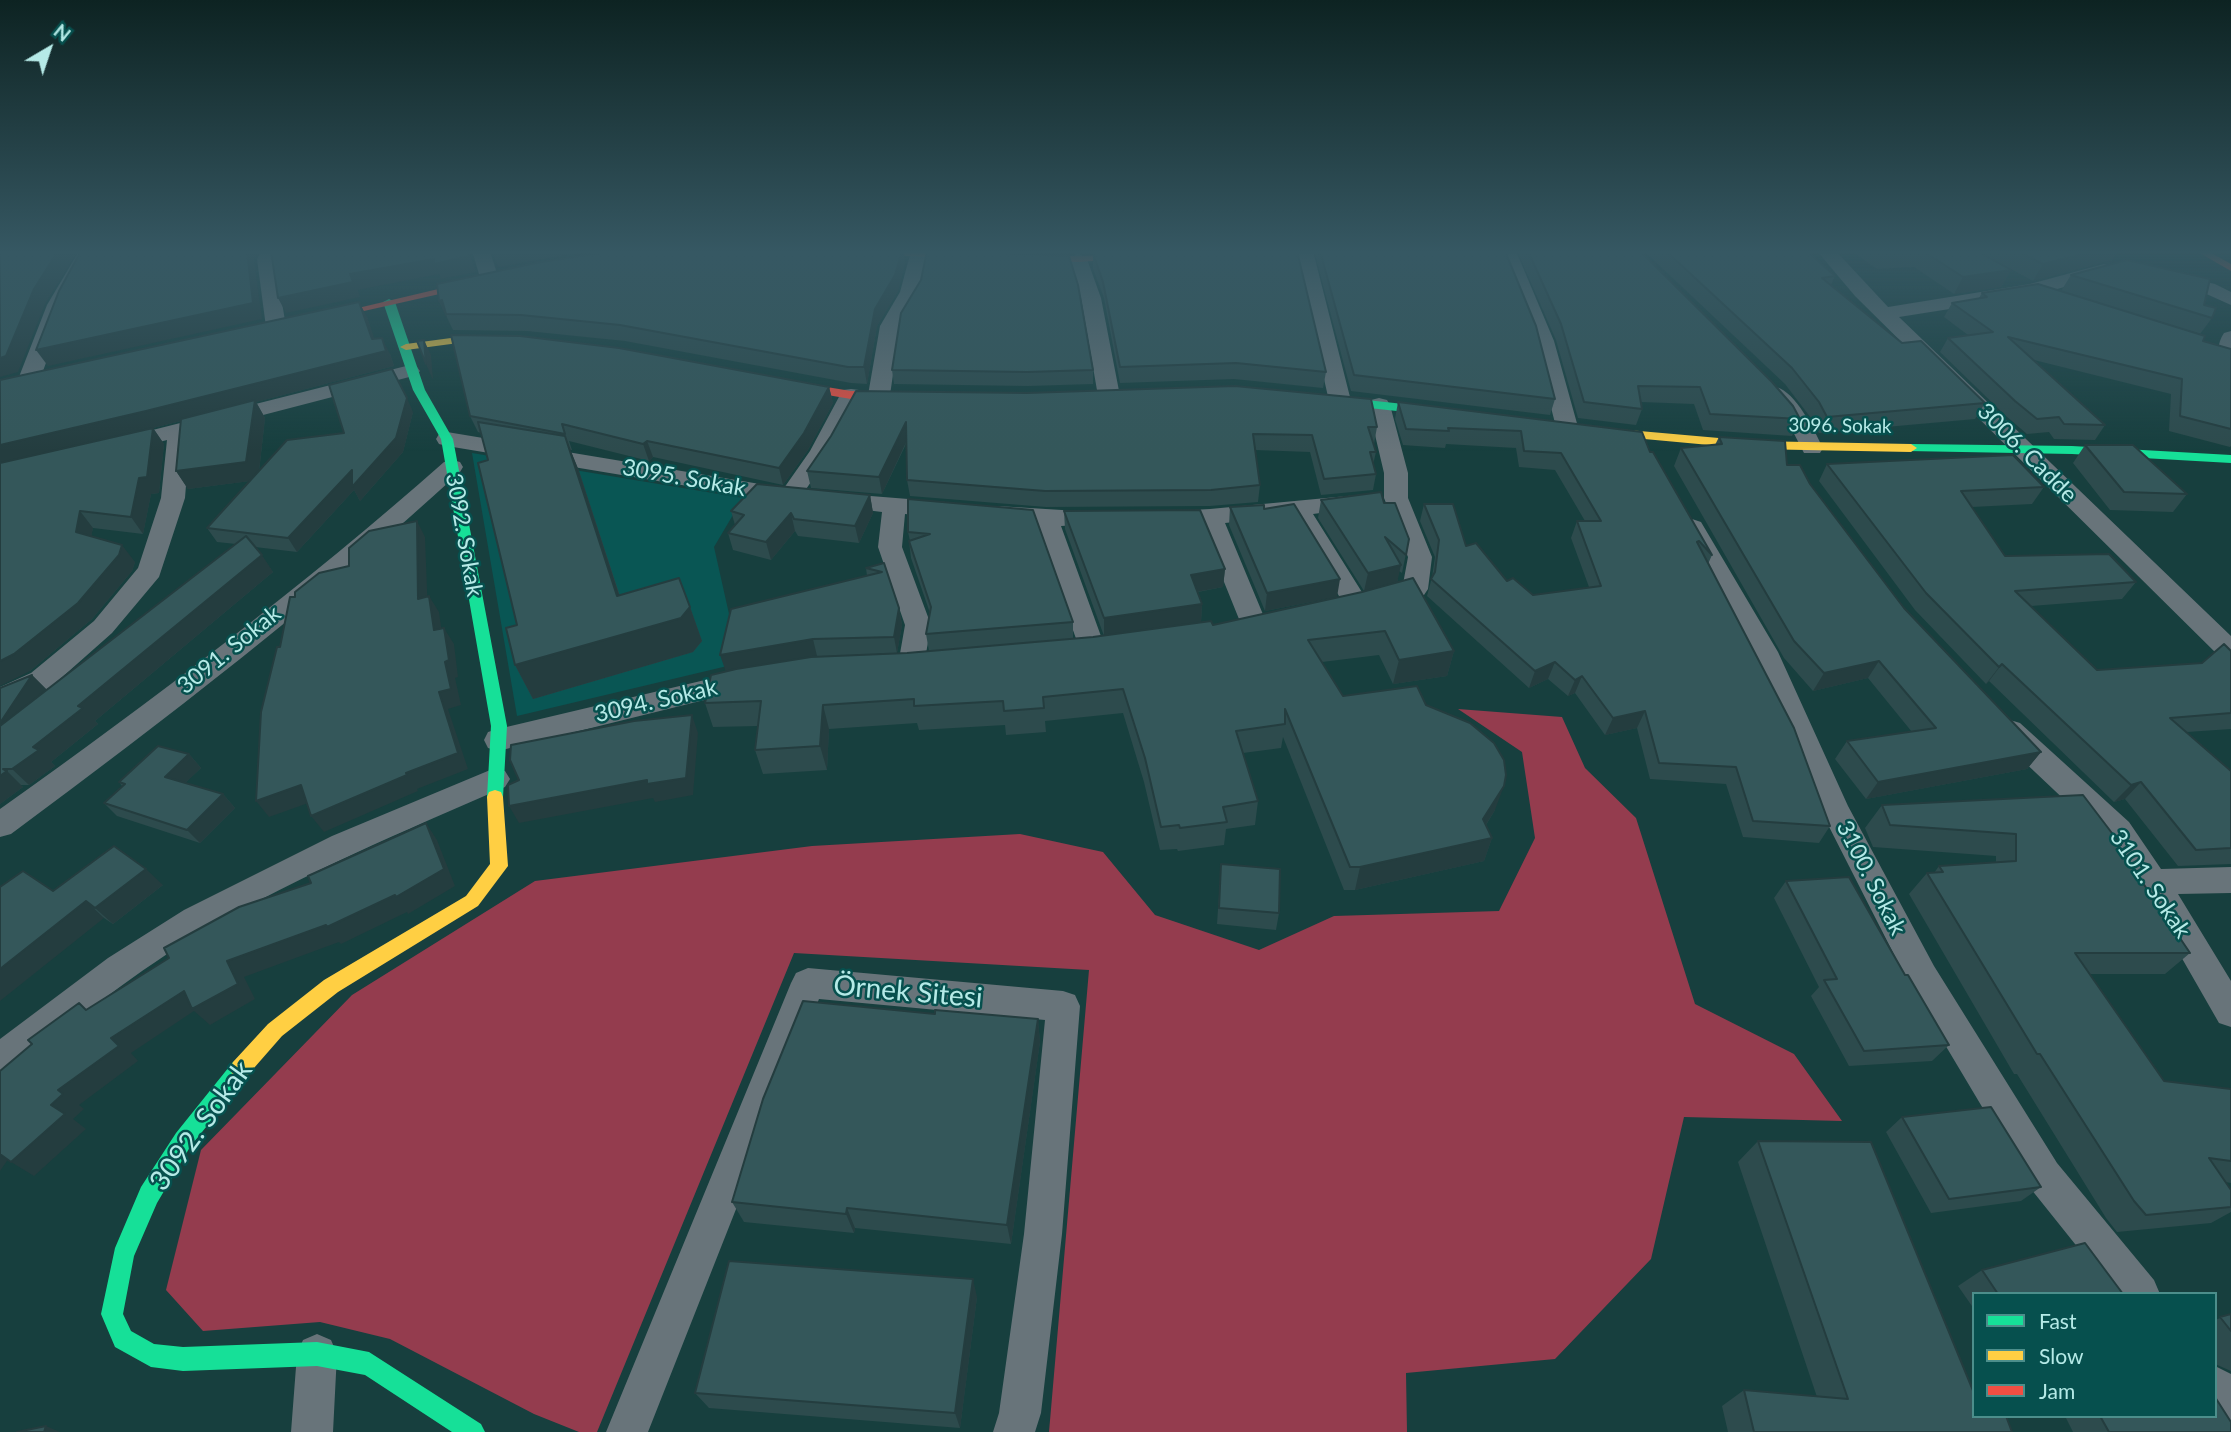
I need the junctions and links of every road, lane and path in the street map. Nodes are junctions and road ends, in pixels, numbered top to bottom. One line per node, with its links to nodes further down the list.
1 (52, 318): 14 (street)
2 (275, 318): 9 (street)
3 (395, 318): 11 (street, 3092. Sokak)
4 (895, 318): 17 (street)
5 (1095, 318): 19 (street)
6 (1320, 318): 21 (street)
7 (1534, 318): 24 (street)
8 (1890, 318): 27 (street, 3006. Cadde)
9 (276, 327)
10 (527, 342): 11 (street)
11 (406, 347): 12 (street, 3092. Sokak)
12 (410, 371): 25 (street); 26 (street, 3092. Sokak)
13 (767, 381): 16 (street)
14 (26, 382)
15 (1765, 382): 29 (street)
16 (851, 395): 17 (street); 32 (street)
17 (879, 395): 18 (street)
18 (928, 396)
19 (1109, 396)
20 (1300, 397): 21 (street)
21 (1339, 401): 22 (street)
22 (1379, 405): 23 (street); 34 (street)
23 (1462, 414)
24 (1561, 427): 29 (street, 3096. Sokak)
25 (179, 431): 28 (street); 44 (street)
26 (447, 439): 31 (street, 3092. Sokak); 32 (street, 3095. Sokak)
27 (2022, 449): 29 (street, 3096. Sokak); 30 (street, 3096. Sokak); 41 (street, 3006. Cadde)
28 (94, 451)
29 (1800, 455)
30 (2231, 458)
31 (452, 467): 46 (street, 3092. Sokak); 48 (street, 3091. Sokak)
32 (790, 496): 35 (street, 3095. Sokak)
33 (1675, 496): 53 (street, 3100. Sokak)
34 (1395, 498): 36 (street, 3095. Sokak); 36 (street)
35 (894, 506): 38 (street, 3095. Sokak); 42 (street)
36 (1299, 510): 37 (street, 3095. Sokak)
37 (1210, 517): 38 (street, 3095. Sokak); 39 (street)
38 (1046, 518): 40 (street)
39 (1255, 624)
40 (1093, 649)
41 (2231, 652)
42 (884, 666)
43 (768, 677): 46 (street, 3094. Sokak)
44 (0, 699)
45 (1989, 708): 50 (street, 3101. Sokak)
46 (498, 740): 47 (street, 3092. Sokak)
47 (495, 779): 52 (street); 54 (street, 3092. Sokak)
48 (0, 825)
49 (2231, 880): 50 (street)
50 (2152, 882): 51 (street, 3101. Sokak)
51 (2231, 1012)
52 (0, 1060)
53 (2138, 1292)
54 (317, 1354): 57 (street); 58 (street, 3092. Sokak)
55 (2217, 1390): 56 (street)
56 (2231, 1408)
57 (312, 1432)
58 (473, 1432)
59 (626, 1432): 60 (street, Örnek Sitesi)
60 (1014, 1432)

